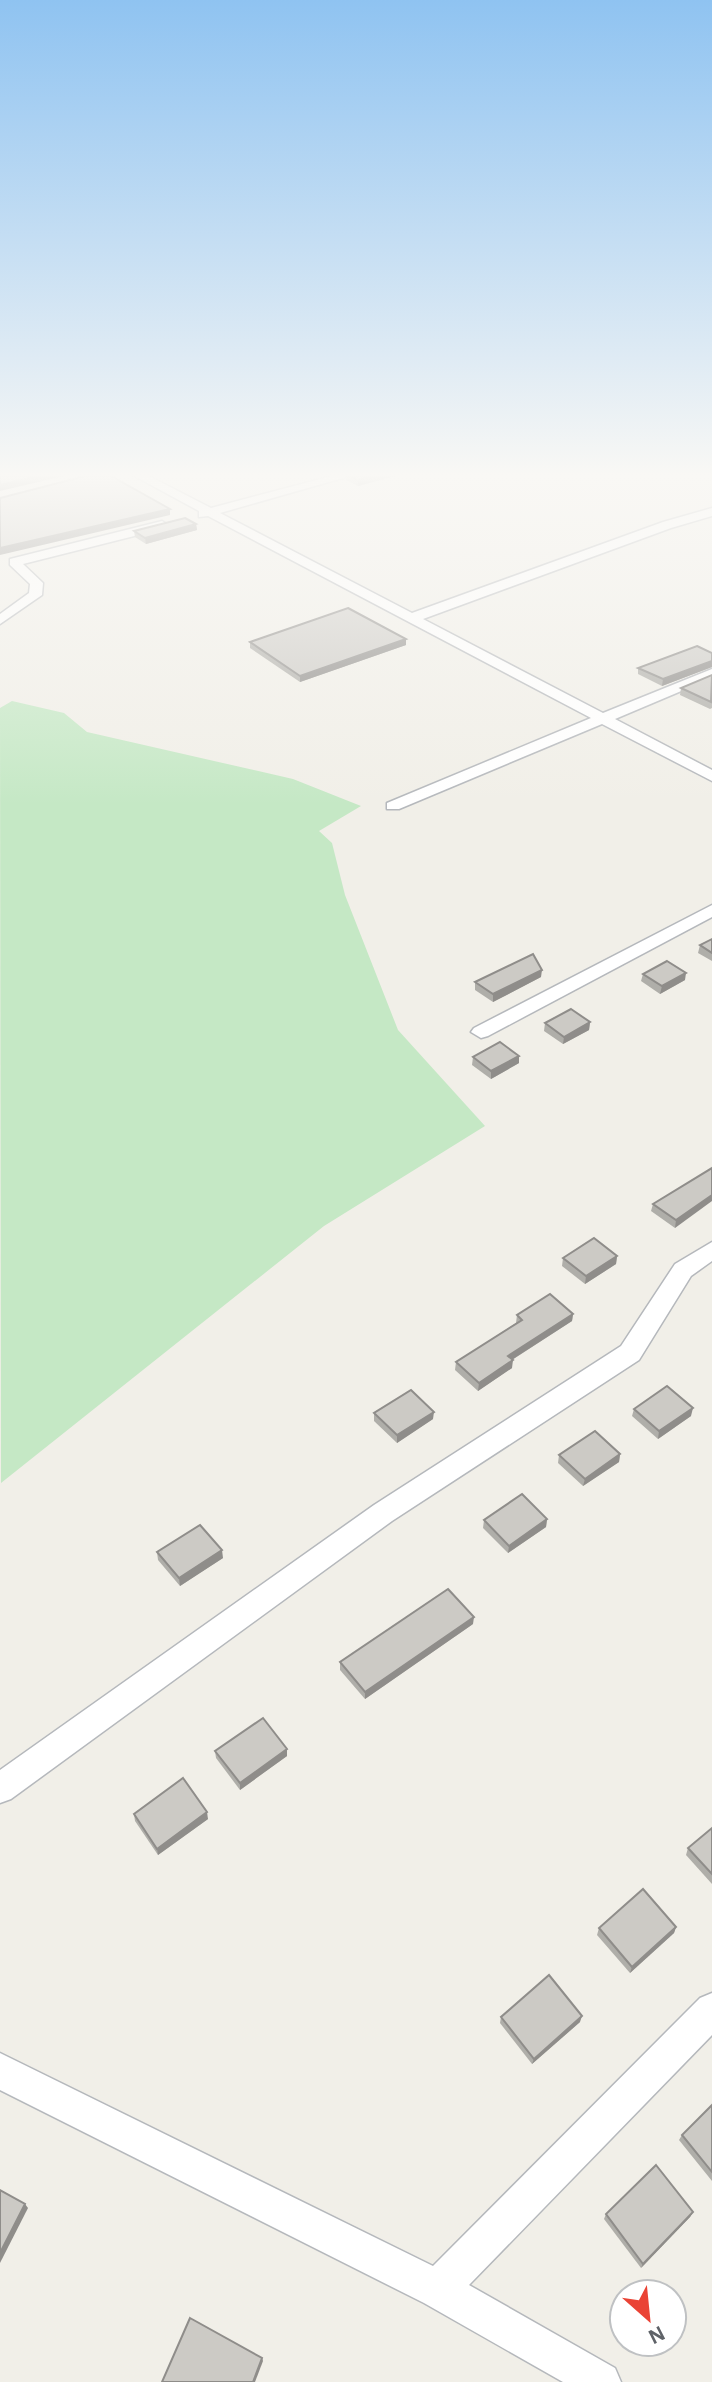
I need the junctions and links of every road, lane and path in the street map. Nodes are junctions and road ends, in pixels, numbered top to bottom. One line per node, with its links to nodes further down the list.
1 (37, 583): 5 (street)
2 (341, 583): 4 (street)
3 (507, 583): 4 (street)
4 (409, 619): 7 (street)
5 (0, 620)
6 (712, 673): 7 (street)
7 (603, 720): 8 (street); 9 (street)
8 (712, 776)
9 (393, 806)
10 (712, 910): 11 (street)
11 (481, 1032)
12 (712, 1250): 13 (street)
13 (0, 1788)
14 (712, 2010): 16 (street)
15 (0, 2071): 16 (street)
16 (438, 2289): 17 (street)
17 (601, 2382)

